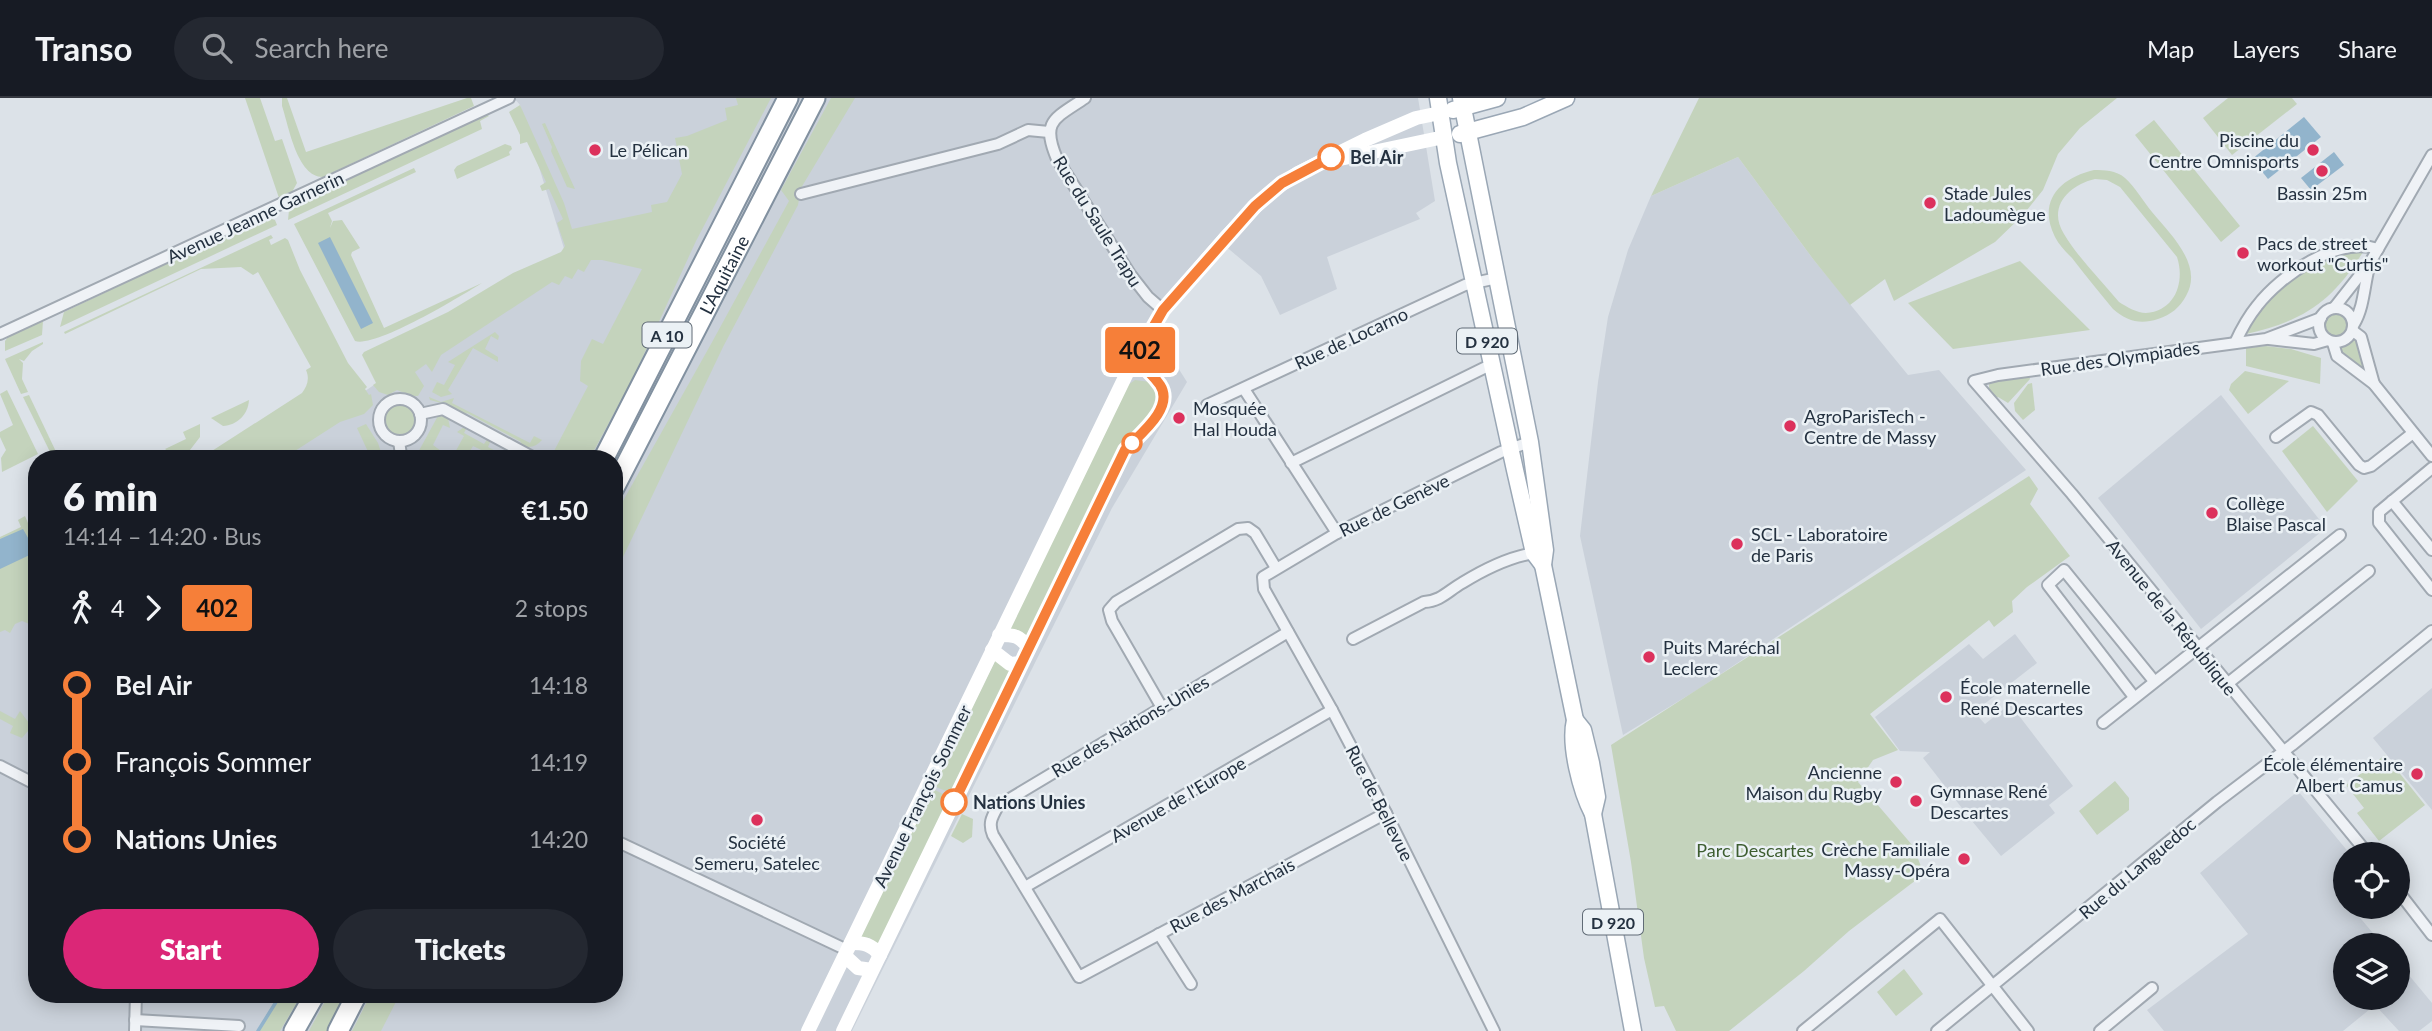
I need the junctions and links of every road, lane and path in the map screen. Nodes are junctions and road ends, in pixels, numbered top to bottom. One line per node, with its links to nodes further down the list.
1 (509, 98): 23 (street, Avenue Jeanne Garnerin)
2 (788, 98): 44 (highway, L'Aquitaine / A 10)
3 (814, 98): 48 (highway, L'Aquitaine / A 10)
4 (1085, 98): 9 (street)
5 (1497, 98): 7 (main road)
6 (1566, 98): 10 (main road)
7 (1462, 103): 8 (main road); 10 (main road)
8 (1439, 106): 11 (main road, D 920); 13 (street)
9 (1049, 132): 14 (street); 20 (street, Rue du Saule Trapu)
10 (1468, 132): 11 (main road); 17 (main road, D 920)
11 (1444, 136): 13 (street); 18 (main road, D 920)
12 (2432, 155): 15 (street)
13 (1318, 163): 20 (street)
14 (801, 194)
15 (2378, 249): 16 (street); 26 (street)
16 (2371, 261): 19 (street); 22 (street)
17 (1497, 278): 18 (street, Rue de Locarno); 40 (main road, D 920)
18 (1474, 283): 28 (main road, D 920); 34 (street, Rue de Locarno)
19 (2334, 308): 21 (street); 22 (street)
20 (1163, 310): 27 (street)
21 (2321, 318): 24 (street, Rue des Olympiades); 25 (street)
22 (2353, 327): 25 (street); 32 (street)
23 (0, 334)
24 (2266, 339): 25 (street, Rue des Olympiades); 26 (street, Rue des Olympiades)
25 (2330, 342): 32 (street)
26 (2235, 343): 31 (street, Rue des Olympiades)
27 (1139, 352): 29 (street); 30 (street)
28 (1493, 366): 41 (main road, D 920); 46 (street)
29 (1128, 371): 30 (street); 33 (street)
30 (1151, 375): 33 (street); 63 (street)
31 (1975, 381): 62 (street, Avenue de la République)
32 (2374, 384): 37 (street)
33 (1121, 386): 60 (street)
34 (1244, 388): 35 (street, Rue de Locarno); 46 (street)
35 (1207, 405)
36 (420, 414): 39 (street); 39 (street); 43 (street)
37 (2413, 433): 38 (street); 45 (street)
38 (2276, 437)
39 (399, 441): 42 (street)
40 (1530, 442): 41 (street, Rue de Genève); 53 (main road, D 920)
41 (1510, 448): 50 (street, Rue de Genève); 53 (main road, D 920)
42 (400, 450)
43 (519, 450)
44 (608, 450)
45 (2432, 456)
46 (1291, 463): 50 (street)
47 (2432, 468): 49 (street)
48 (623, 470)
49 (2392, 501): 52 (street); 57 (street)
50 (1337, 533): 54 (street, Rue de Genève)
51 (2340, 535): 62 (street)
52 (2432, 550)
53 (1538, 559): 61 (street); 99 (main road, D 920)
54 (1276, 569): 56 (street, Rue de Genève); 69 (street)
55 (2369, 571): 67 (street)
56 (1263, 577): 59 (street, Rue de Bellevue)
57 (2432, 590)
58 (2432, 631): 72 (street, Rue du Languedoc)
59 (1288, 632): 69 (street, Rue des Nations-Unies); 70 (street, Rue de Bellevue)
60 (999, 635): 63 (street); 64 (street)
61 (1353, 639)
62 (2199, 646): 66 (street); 67 (street, Avenue de la République)
63 (1028, 649): 65 (street)
64 (992, 650): 65 (street); 82 (street, Avenue François Sommer)
65 (1021, 663): 83 (street, Avenue François Sommer)
66 (2154, 681): 68 (street); 68 (street)
67 (2227, 684): 72 (street, Avenue de la République)
68 (2134, 697): 71 (street)
69 (1161, 706): 78 (street, Rue des Nations-Unies)
70 (1332, 710): 75 (street, Rue de Bellevue); 78 (street, Avenue de l'Europe)
71 (2103, 723)
72 (2283, 752): 76 (street, Avenue de la République); 87 (street, Rue du Languedoc)
73 (0, 766): 74 (street)
74 (28, 780)
75 (1386, 813): 80 (street, Rue des Marchais); 98 (street, Rue de Bellevue)
76 (2358, 842)
77 (623, 843): 82 (street)
78 (1025, 887): 85 (street, Rue des Nations-Unies)
79 (2410, 907): 81 (street)
80 (1159, 934): 85 (street, Rue des Marchais); 86 (street)
81 (2432, 935)
82 (848, 950): 83 (street); 84 (street); 96 (street, Avenue François Sommer)
83 (880, 955): 84 (street, Avenue François Sommer)
84 (872, 971): 97 (street)
85 (1079, 977)
86 (1191, 984)
87 (1992, 985): 100 (street); 101 (street, Rue du Languedoc); 102 (street)
88 (2152, 988): 103 (street)
89 (136, 1003): 92 (street)
90 (310, 1003): 94 (highway)
91 (352, 1003): 95 (highway)
92 (135, 1026): 93 (street)
93 (239, 1026)
94 (294, 1031)
95 (338, 1031)
96 (808, 1031)
97 (844, 1031)
98 (1494, 1031)
99 (1633, 1031)
100 (1803, 1031)
101 (1937, 1031)
102 (2028, 1031)
103 (2099, 1031)

